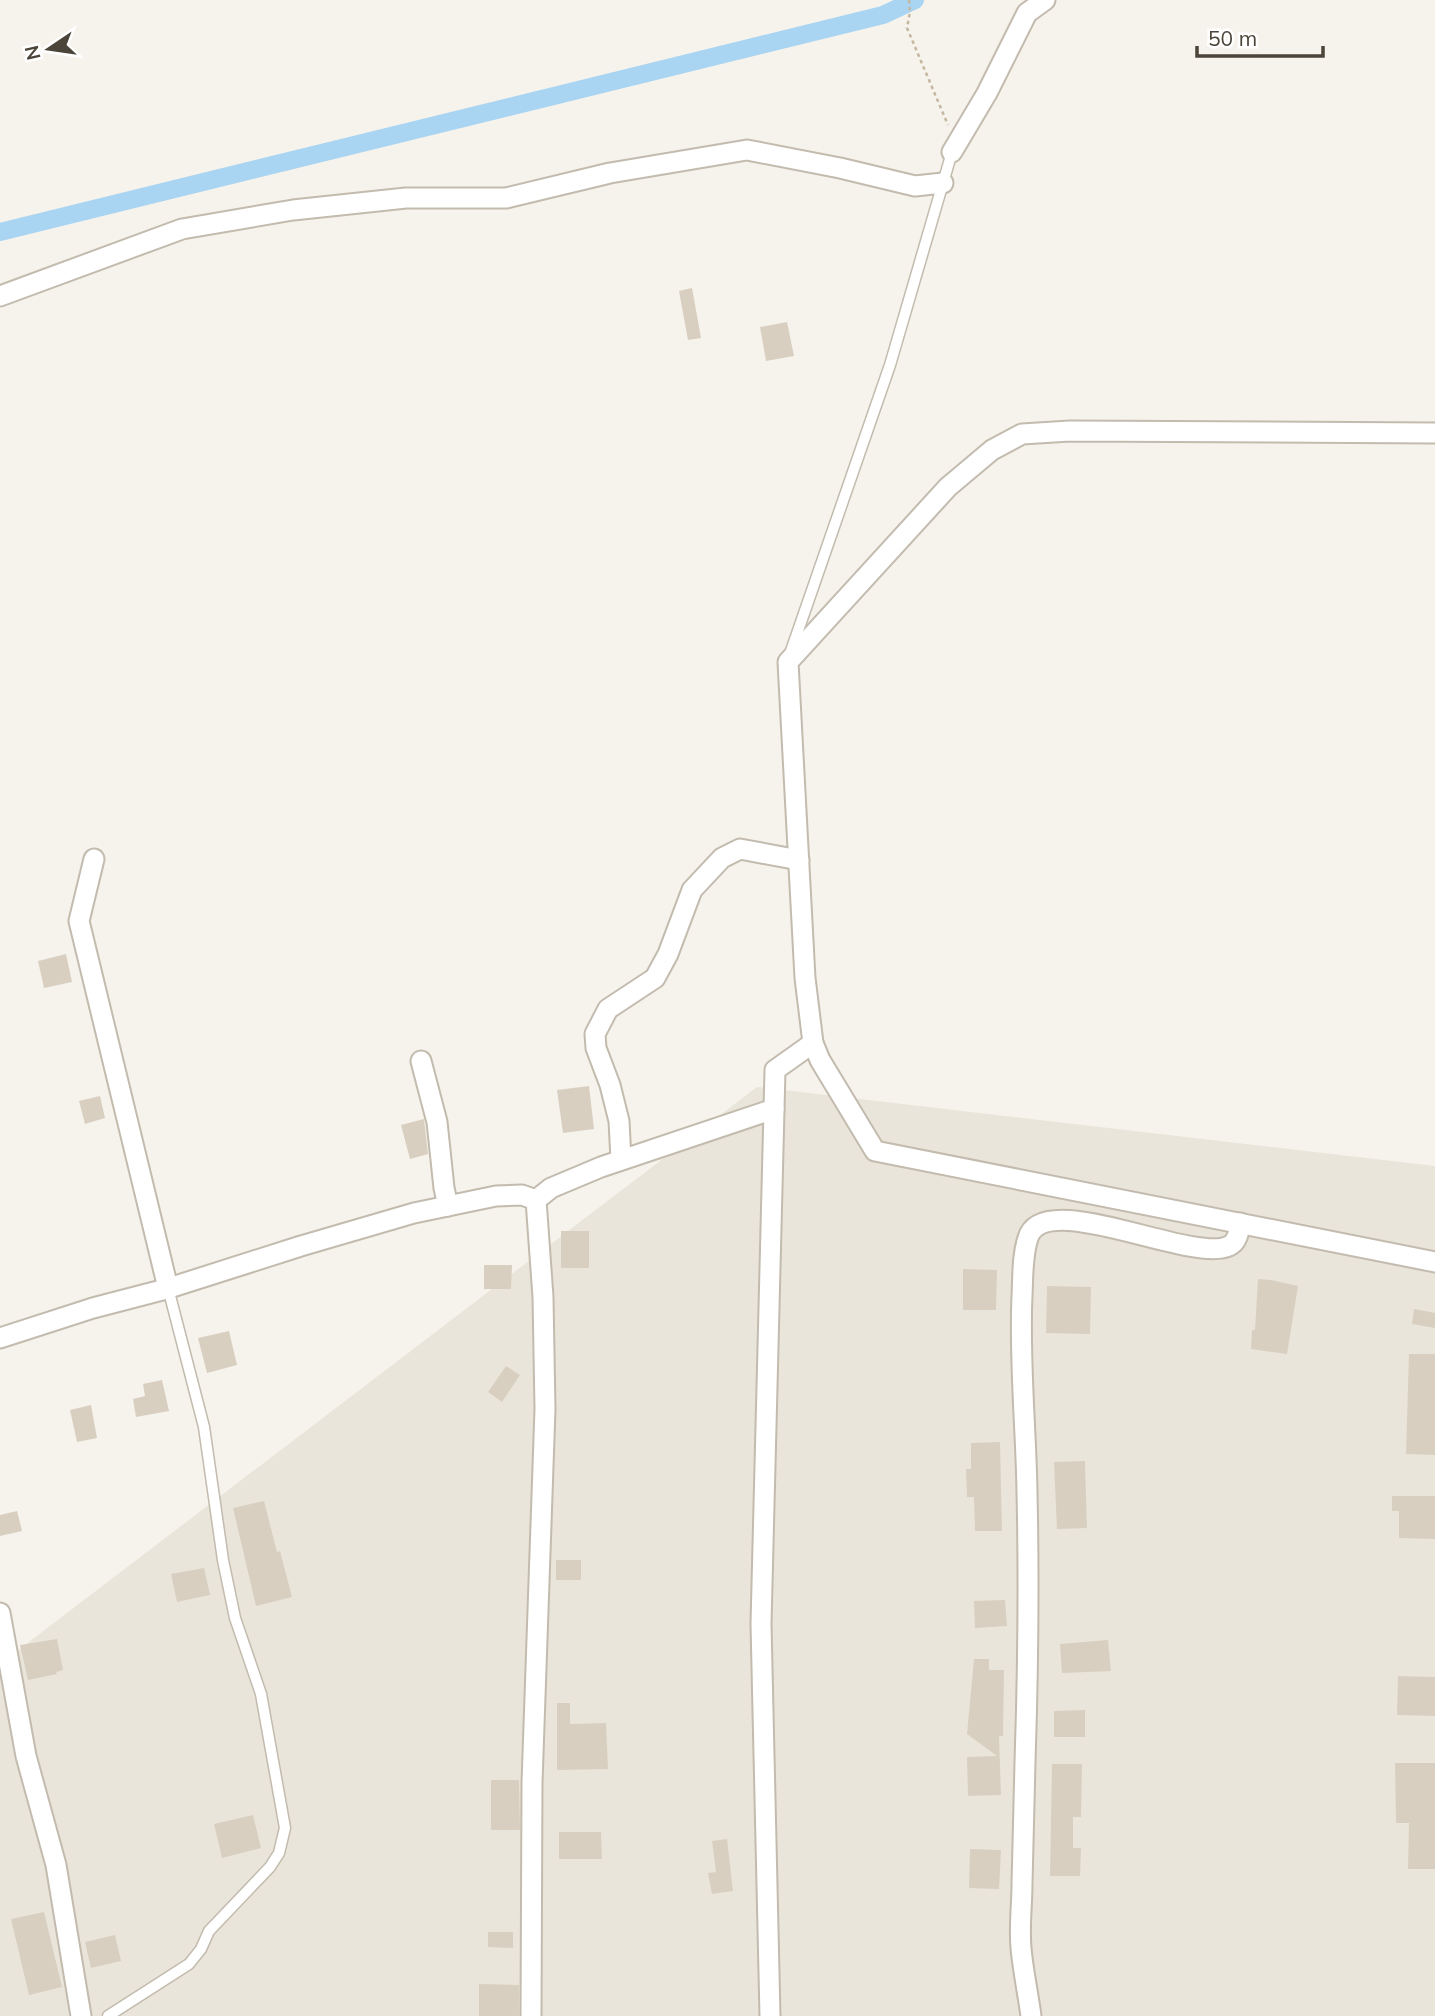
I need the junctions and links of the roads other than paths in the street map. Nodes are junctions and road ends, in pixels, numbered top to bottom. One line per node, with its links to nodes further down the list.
1 (1045, 0): 2 (street)
2 (952, 152): 3 (lane)
3 (943, 183): 4 (street); 6 (lane)
4 (0, 296)
5 (1435, 433): 6 (street)
6 (788, 662): 8 (street)
7 (94, 859): 17 (street)
8 (799, 860): 9 (street); 12 (street)
9 (813, 1043): 11 (street); 15 (street)
10 (421, 1061): 14 (street)
11 (774, 1109): 12 (street); 23 (street)
12 (621, 1160): 13 (street)
13 (536, 1200): 14 (street); 22 (street)
14 (449, 1206): 17 (street)
15 (1240, 1223): 16 (street); 24 (street)
16 (1435, 1262)
17 (169, 1288): 18 (street); 21 (lane)
18 (0, 1338)
19 (0, 1613): 20 (street)
20 (81, 2016)
21 (108, 2016)
22 (531, 2016)
23 (770, 2016)
24 (1031, 2016)

